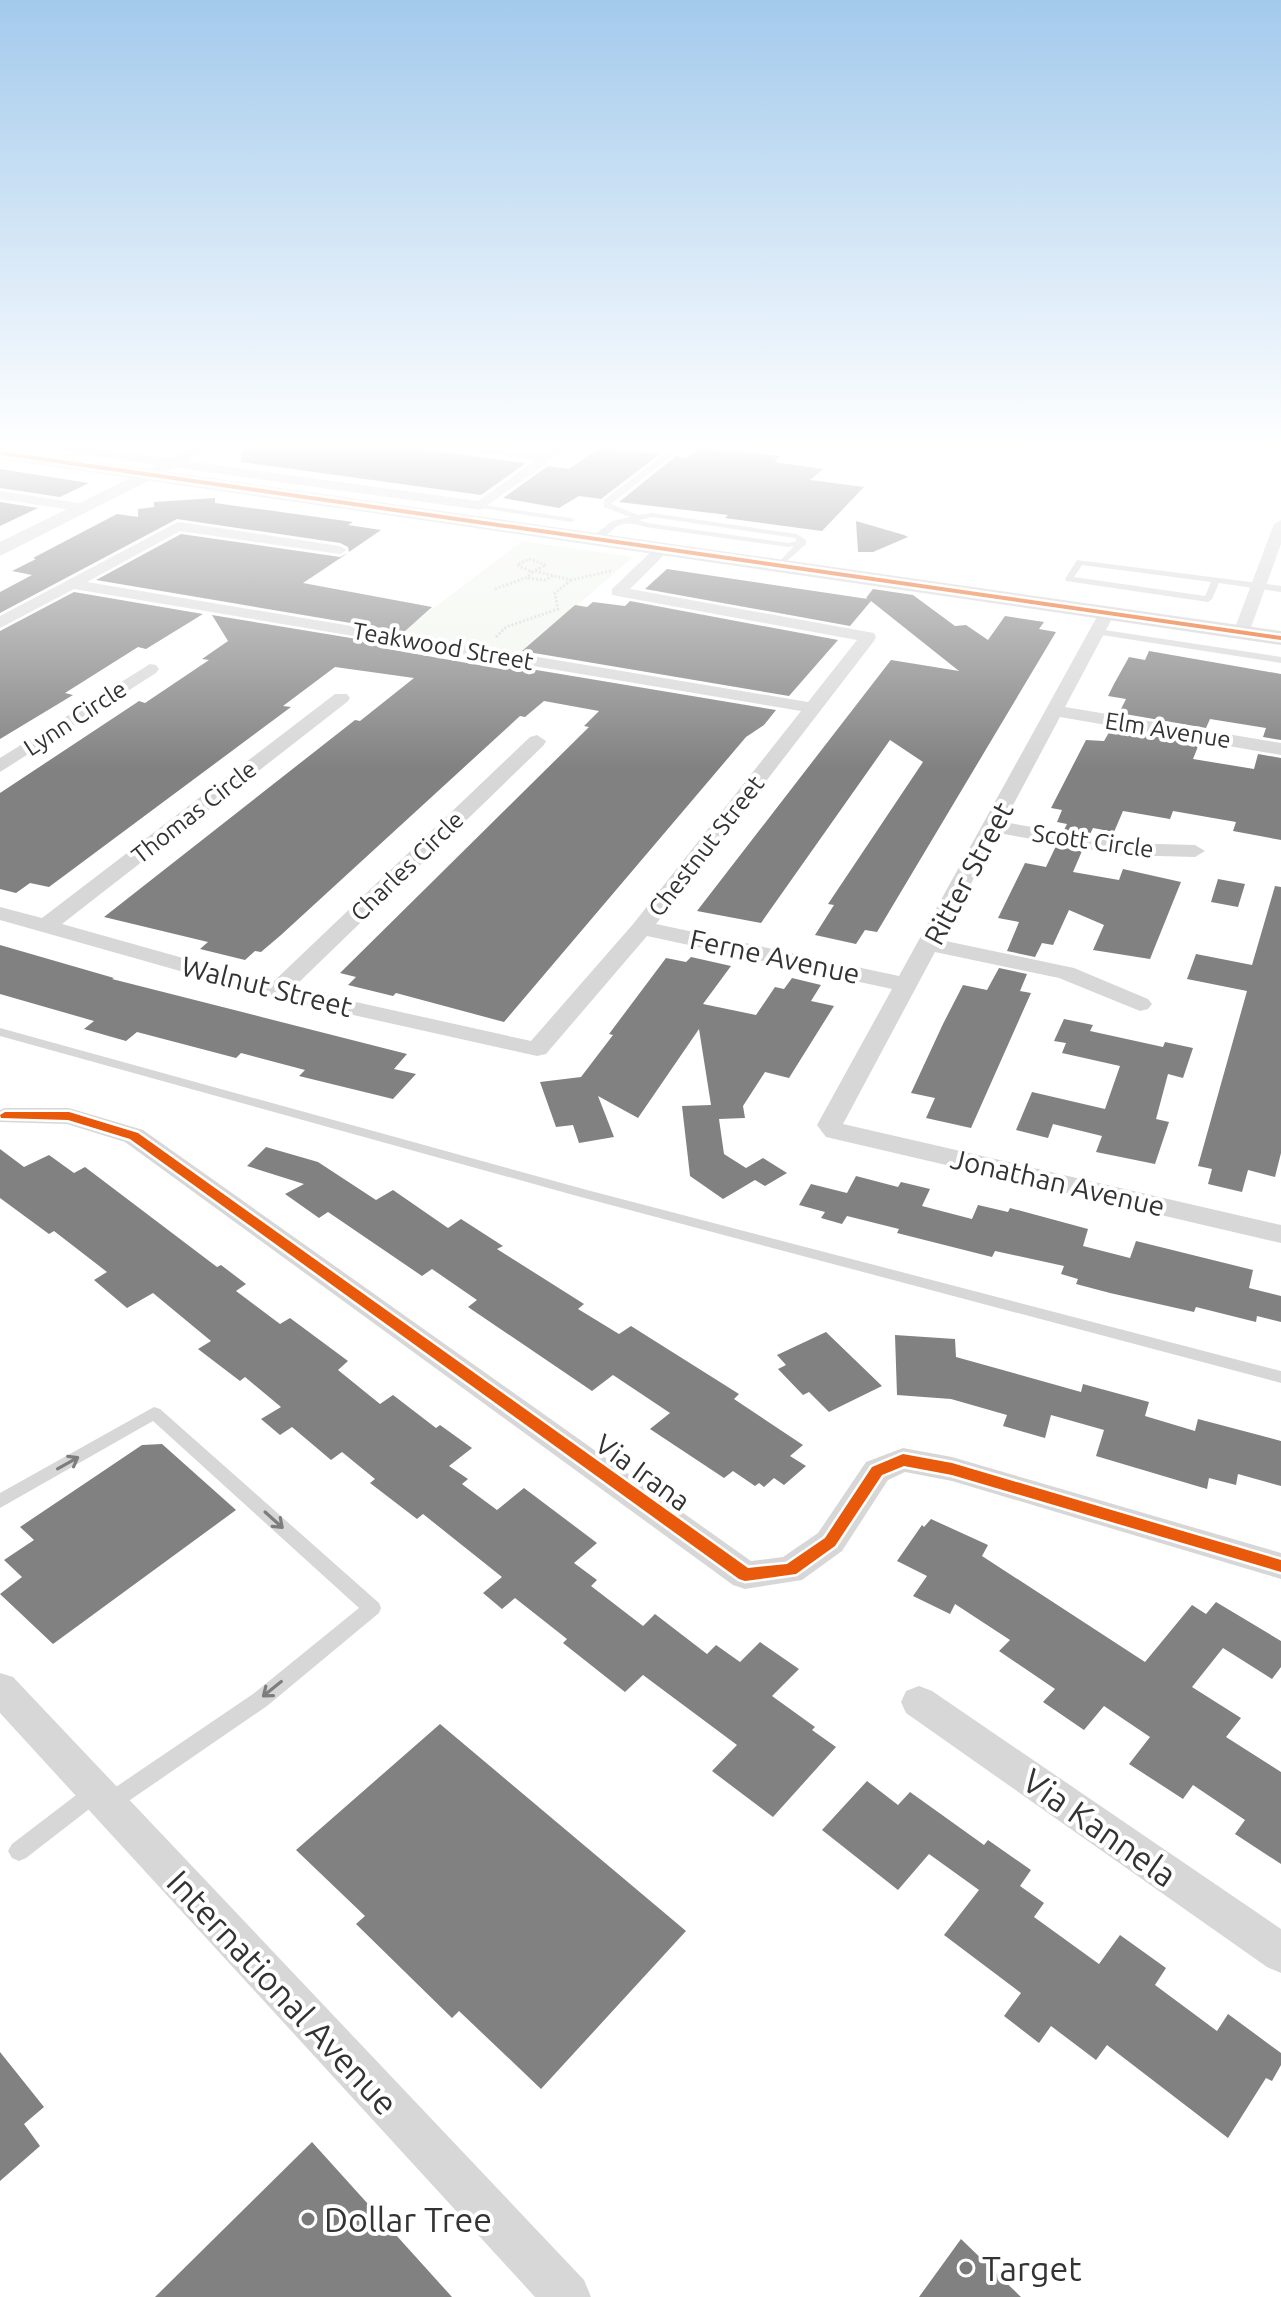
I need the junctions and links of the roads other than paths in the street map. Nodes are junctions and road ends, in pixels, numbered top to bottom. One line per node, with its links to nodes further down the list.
1 (125, 555): 8 (street)
2 (656, 555): 18 (street, Chestnut Street)
3 (705, 555): 6 (main road)
4 (790, 555): 6 (lane)
5 (1274, 555): 9 (street)
6 (779, 566): 12 (main road)
7 (1216, 580): 7 (lane); 9 (lane)
8 (72, 584): 11 (street); 18 (street, Teakwood Street)
9 (1260, 586): 10 (lane); 13 (street)
10 (1281, 589)
11 (0, 623)
12 (1103, 623): 13 (main road); 15 (lane); 19 (street, Ritter Street)
13 (1241, 633): 14 (main road)
14 (1281, 638)
15 (1281, 660)
16 (150, 669): 22 (street, Lynn Circle)
17 (341, 698): 26 (street, Thomas Circle)
18 (813, 708): 27 (street, Chestnut Street)
19 (1056, 711): 21 (street, Elm Avenue); 23 (street, Ritter Street)
20 (537, 741): 30 (street, Charles Circle)
21 (1281, 749)
22 (0, 766)
23 (991, 826): 24 (street, Scott Circle); 28 (street, Ritter Street)
24 (1195, 851)
25 (0, 913): 26 (street, Walnut Street)
26 (46, 926): 30 (street, Walnut Street)
27 (642, 928): 29 (street, Ferne Avenue); 33 (street, Chestnut Street)
28 (930, 944): 29 (street, Ritter Street); 31 (street)
29 (908, 985): 35 (street, Ritter Street)
30 (276, 991): 33 (street, Walnut Street)
31 (1140, 1004)
32 (0, 1032): 37 (lane)
33 (537, 1049)
34 (5, 1116): 39 (street, Via Irana)
35 (835, 1131): 36 (street, Jonathan Avenue)
36 (1281, 1234)
37 (1281, 1377)
38 (0, 1501): 42 (lane, one-way to 42)
39 (1281, 1566)
40 (0, 1688): 42 (street, International Avenue)
41 (919, 1702): 44 (street, Via Kannela)
42 (102, 1797): 43 (lane); 45 (street, International Avenue)
43 (19, 1851)
44 (1281, 1953)
45 (567, 2297)

